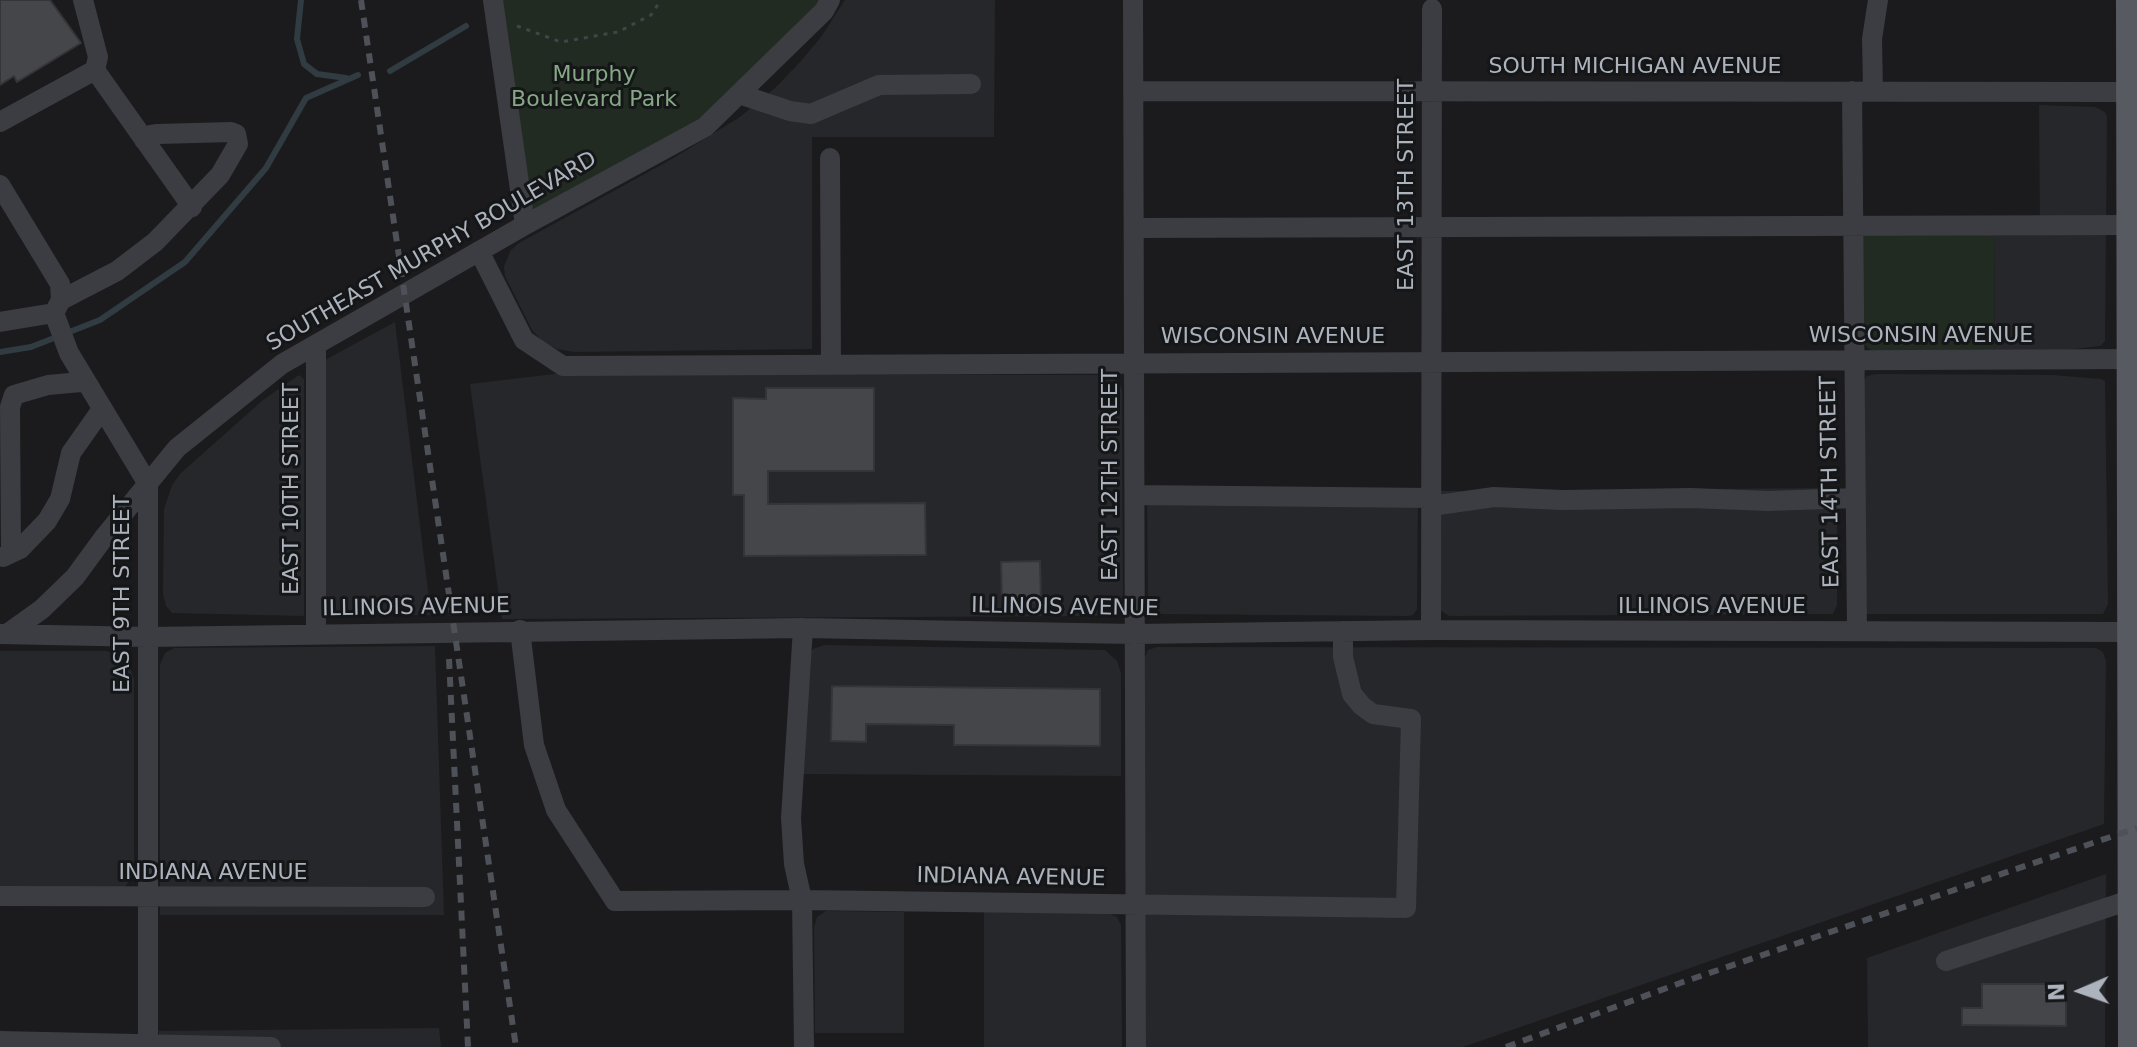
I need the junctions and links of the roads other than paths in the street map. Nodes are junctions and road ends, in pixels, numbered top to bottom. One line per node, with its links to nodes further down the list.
1 (83, 0): 8 (street)
2 (493, 0): 21 (street)
3 (830, 0): 14 (street, SOUTHEAST MURPHY BOULEVARD)
4 (1133, 0): 10 (street, EAST 12TH STREET)
5 (1878, 0): 12 (street, EAST 14TH STREET)
6 (2128, 0): 13 (main road)
7 (1432, 9): 11 (street, EAST 13TH STREET)
8 (95, 70): 15 (street); 17 (street)
9 (971, 84): 14 (street)
10 (1133, 91): 11 (street, SOUTH MICHIGAN AVENUE); 25 (street, EAST 12TH STREET)
11 (1432, 91): 12 (street, SOUTH MICHIGAN AVENUE); 23 (street, EAST 13TH STREET)
12 (1862, 91): 13 (street, SOUTH MICHIGAN AVENUE); 24 (street, EAST 14TH STREET)
13 (2133, 92): 16 (main road)
14 (739, 94): 21 (street, SOUTHEAST MURPHY BOULEVARD)
15 (0, 122)
16 (2133, 134): 22 (main road)
17 (144, 140): 20 (street); 20 (street)
18 (830, 158): 34 (street)
19 (0, 185): 27 (street, EAST 9TH STREET)
20 (192, 207): 27 (street)
21 (525, 225): 26 (street, SOUTHEAST MURPHY BOULEVARD)
22 (2133, 226): 24 (street); 30 (main road)
23 (1431, 227): 24 (street); 25 (street); 33 (street, EAST 13TH STREET)
24 (1853, 227): 31 (street, EAST 14TH STREET)
25 (1134, 228): 32 (street, EAST 12TH STREET)
26 (479, 251): 29 (street, SOUTHEAST MURPHY BOULEVARD); 34 (street, WISCONSIN AVENUE)
27 (57, 312): 28 (street); 35 (street, EAST 9TH STREET)
28 (0, 322)
29 (316, 345): 37 (street, SOUTHEAST MURPHY BOULEVARD); 49 (street, EAST 10TH STREET)
30 (2133, 359): 31 (street, WISCONSIN AVENUE); 41 (main road)
31 (1854, 360): 33 (street, WISCONSIN AVENUE); 39 (street, EAST 14TH STREET)
32 (1135, 361): 33 (street, WISCONSIN AVENUE); 34 (street, WISCONSIN AVENUE); 38 (street, EAST 12TH STREET)
33 (1430, 362): 40 (street, EAST 13TH STREET)
34 (831, 363)
35 (83, 378): 36 (street, EAST 9TH STREET); 42 (street)
36 (102, 409): 37 (street, EAST 9TH STREET); 42 (street)
37 (148, 484): 50 (street, SOUTHEAST MURPHY BOULEVARD); 52 (street, EAST 9TH STREET)
38 (1135, 495): 40 (street); 51 (street, EAST 12TH STREET)
39 (1855, 498): 40 (street); 47 (street, EAST 14TH STREET)
40 (1431, 502): 45 (street, EAST 13TH STREET)
41 (2133, 539): 48 (main road)
42 (5, 556)
43 (803, 628): 44 (street, ILLINOIS AVENUE); 51 (street, ILLINOIS AVENUE); 57 (street)
44 (520, 630): 49 (street, ILLINOIS AVENUE); 57 (street, INDIANA AVENUE)
45 (1431, 630): 46 (street, ILLINOIS AVENUE); 47 (street, ILLINOIS AVENUE)
46 (1343, 631): 51 (street, ILLINOIS AVENUE); 59 (street, INDIANA AVENUE)
47 (1857, 631): 48 (street, ILLINOIS AVENUE)
48 (2129, 632): 53 (main road)
49 (316, 633): 52 (street, ILLINOIS AVENUE)
50 (4, 634): 52 (street, ILLINOIS AVENUE)
51 (1134, 634): 59 (street, EAST 12TH STREET)
52 (147, 637): 55 (street, EAST 9TH STREET)
53 (2134, 783): 58 (main road)
54 (0, 896): 55 (street, INDIANA AVENUE)
55 (148, 896): 56 (street, INDIANA AVENUE); 63 (street, EAST 9TH STREET)
56 (425, 897)
57 (802, 900): 59 (street, INDIANA AVENUE); 65 (street)
58 (2133, 900): 60 (street); 61 (main road)
59 (1136, 903): 66 (street, EAST 12TH STREET)
60 (1946, 961)
61 (2133, 1033)
62 (0, 1041): 63 (street)
63 (148, 1045): 64 (street)
64 (271, 1047)
65 (804, 1047)
66 (1136, 1047)

